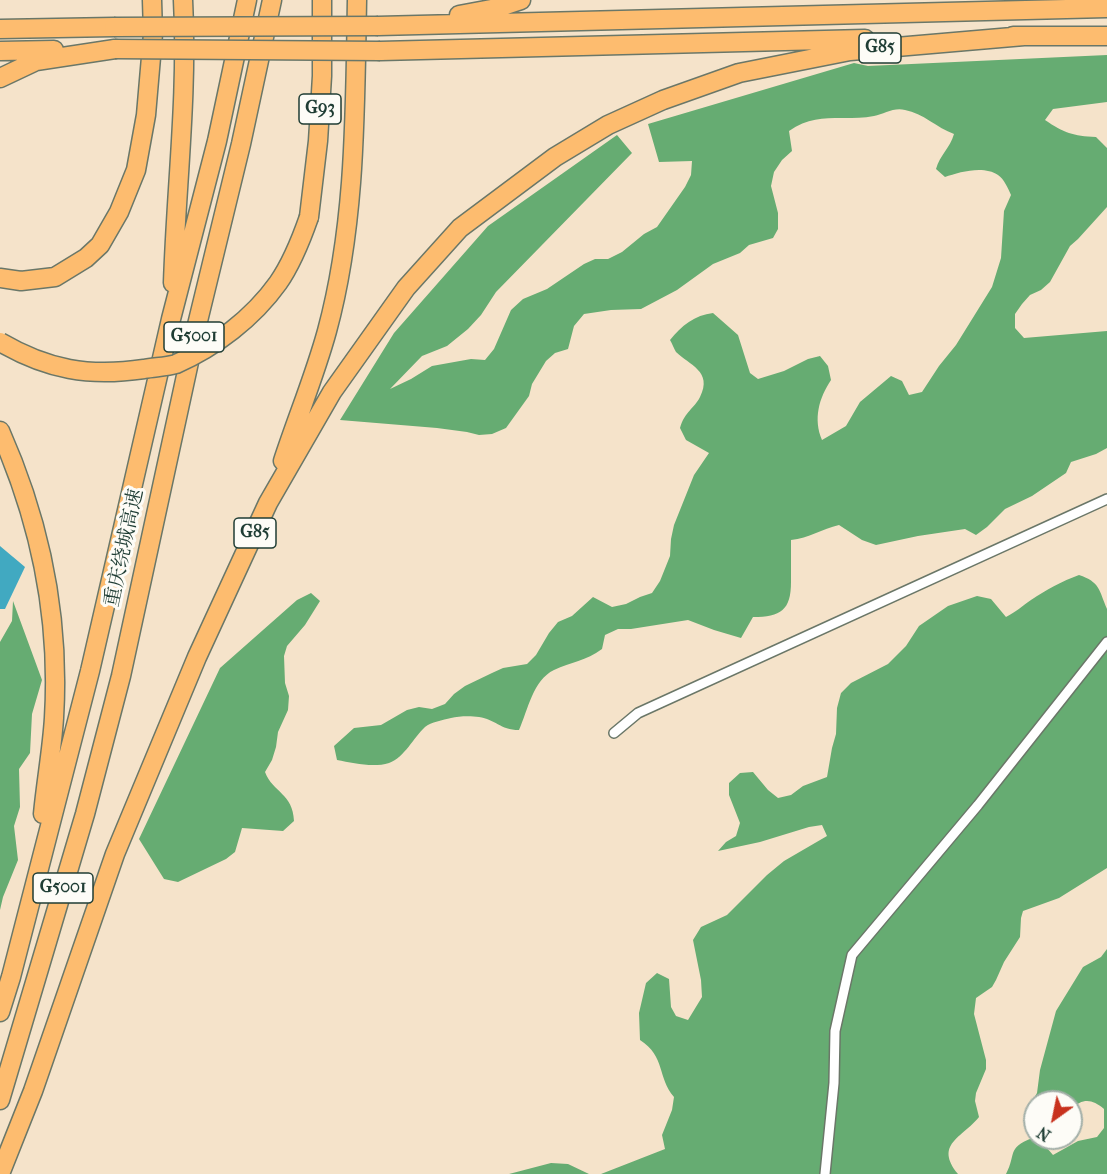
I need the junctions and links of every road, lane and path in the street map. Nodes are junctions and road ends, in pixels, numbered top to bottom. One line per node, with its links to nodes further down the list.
1 (152, 0): 17 (highway)
2 (183, 0): 18 (highway)
3 (247, 0): 18 (highway, 重庆绕城高速 / G5001)
4 (272, 0): 27 (highway, 重庆绕城高速 / G5001)
5 (322, 0): 19 (highway, G93, bridge)
6 (357, 0): 22 (highway)
7 (521, 0): 10 (highway)
8 (1060, 0): 9 (highway)
9 (1107, 7): 10 (highway)
10 (403, 26): 11 (highway, bridge)
11 (0, 29)
12 (1024, 36): 13 (highway, G85); 14 (highway, bridge); 22 (highway, G85)
13 (1107, 36)
14 (115, 49): 15 (highway); 16 (highway)
15 (0, 51)
16 (0, 78)
17 (0, 278)
18 (171, 319): 25 (highway, 重庆绕城高速)
19 (0, 342)
20 (0, 431): 25 (highway)
21 (1107, 499): 24 (street)
22 (268, 503): 28 (highway, G85)
23 (1107, 642): 29 (street)
24 (614, 733)
25 (33, 895): 26 (highway, 重庆绕城高速)
26 (0, 1012)
27 (0, 1100)
28 (0, 1174)
29 (825, 1174)

